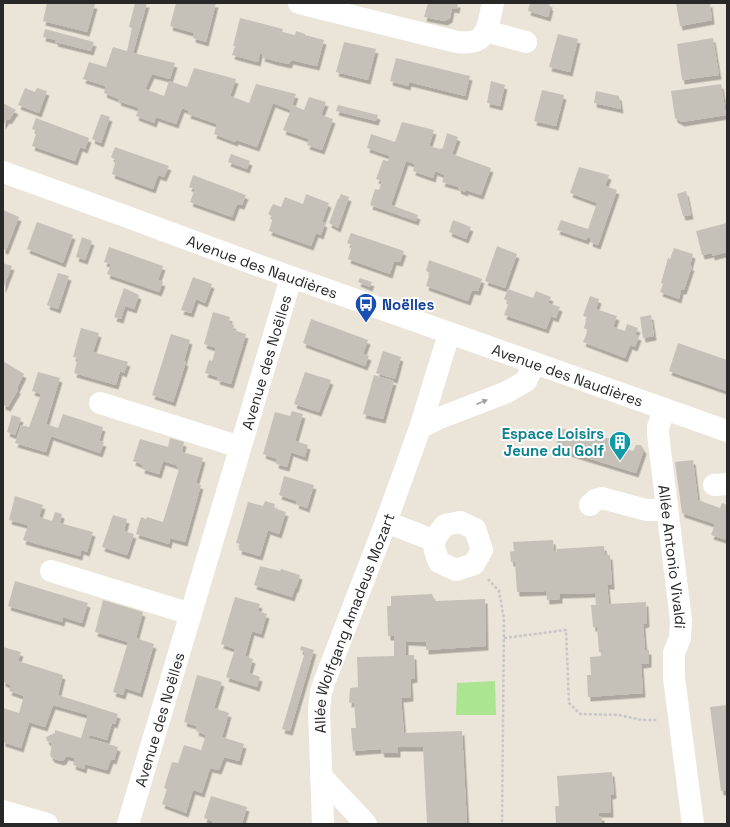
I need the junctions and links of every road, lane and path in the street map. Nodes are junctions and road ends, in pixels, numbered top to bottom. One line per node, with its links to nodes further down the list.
1 (299, 3): 3 (street)
2 (493, 3): 3 (street)
3 (486, 32): 4 (street)
4 (526, 42)
5 (3, 172): 6 (street, Avenue des Naudières)
6 (291, 278): 7 (street, Avenue des Naudières); 15 (street, Avenue des Noëlles)
7 (449, 334): 8 (street, Avenue des Naudières); 9 (street, Allée Wolfgang Amadeus Mozart)
8 (534, 364): 11 (street, Avenue des Naudières); 12 (street, one-way to 8)
9 (434, 381): 12 (street); 13 (street, Allée Wolfgang Amadeus Mozart)
10 (100, 404): 15 (street, Avenue des Noëlles)
11 (665, 409): 14 (street, Avenue des Naudières); 17 (street, Allée Antonio Vivaldi)
12 (450, 415): 13 (street)
13 (420, 428): 18 (street, Allée Wolfgang Amadeus Mozart)
14 (727, 431)
15 (240, 446): 22 (street, Avenue des Noëlles)
16 (590, 505): 17 (street)
17 (667, 505): 24 (street, Allée Antonio Vivaldi)
18 (386, 522): 19 (street); 25 (street, Allée Wolfgang Amadeus Mozart)
19 (433, 540): 20 (street); 20 (street)
20 (474, 564): 23 (path)
21 (51, 571): 22 (street)
22 (191, 614): 28 (street, Avenue des Noëlles)
23 (504, 638): 24 (path); 31 (path)
24 (679, 719): 32 (street, Allée Antonio Vivaldi)
25 (321, 776): 29 (street, Allée Wolfgang Amadeus Mozart); 30 (street)
26 (3, 811): 27 (street)
27 (47, 824)
28 (128, 824)
29 (323, 824)
30 (366, 824)
31 (502, 824)
32 (693, 824)

